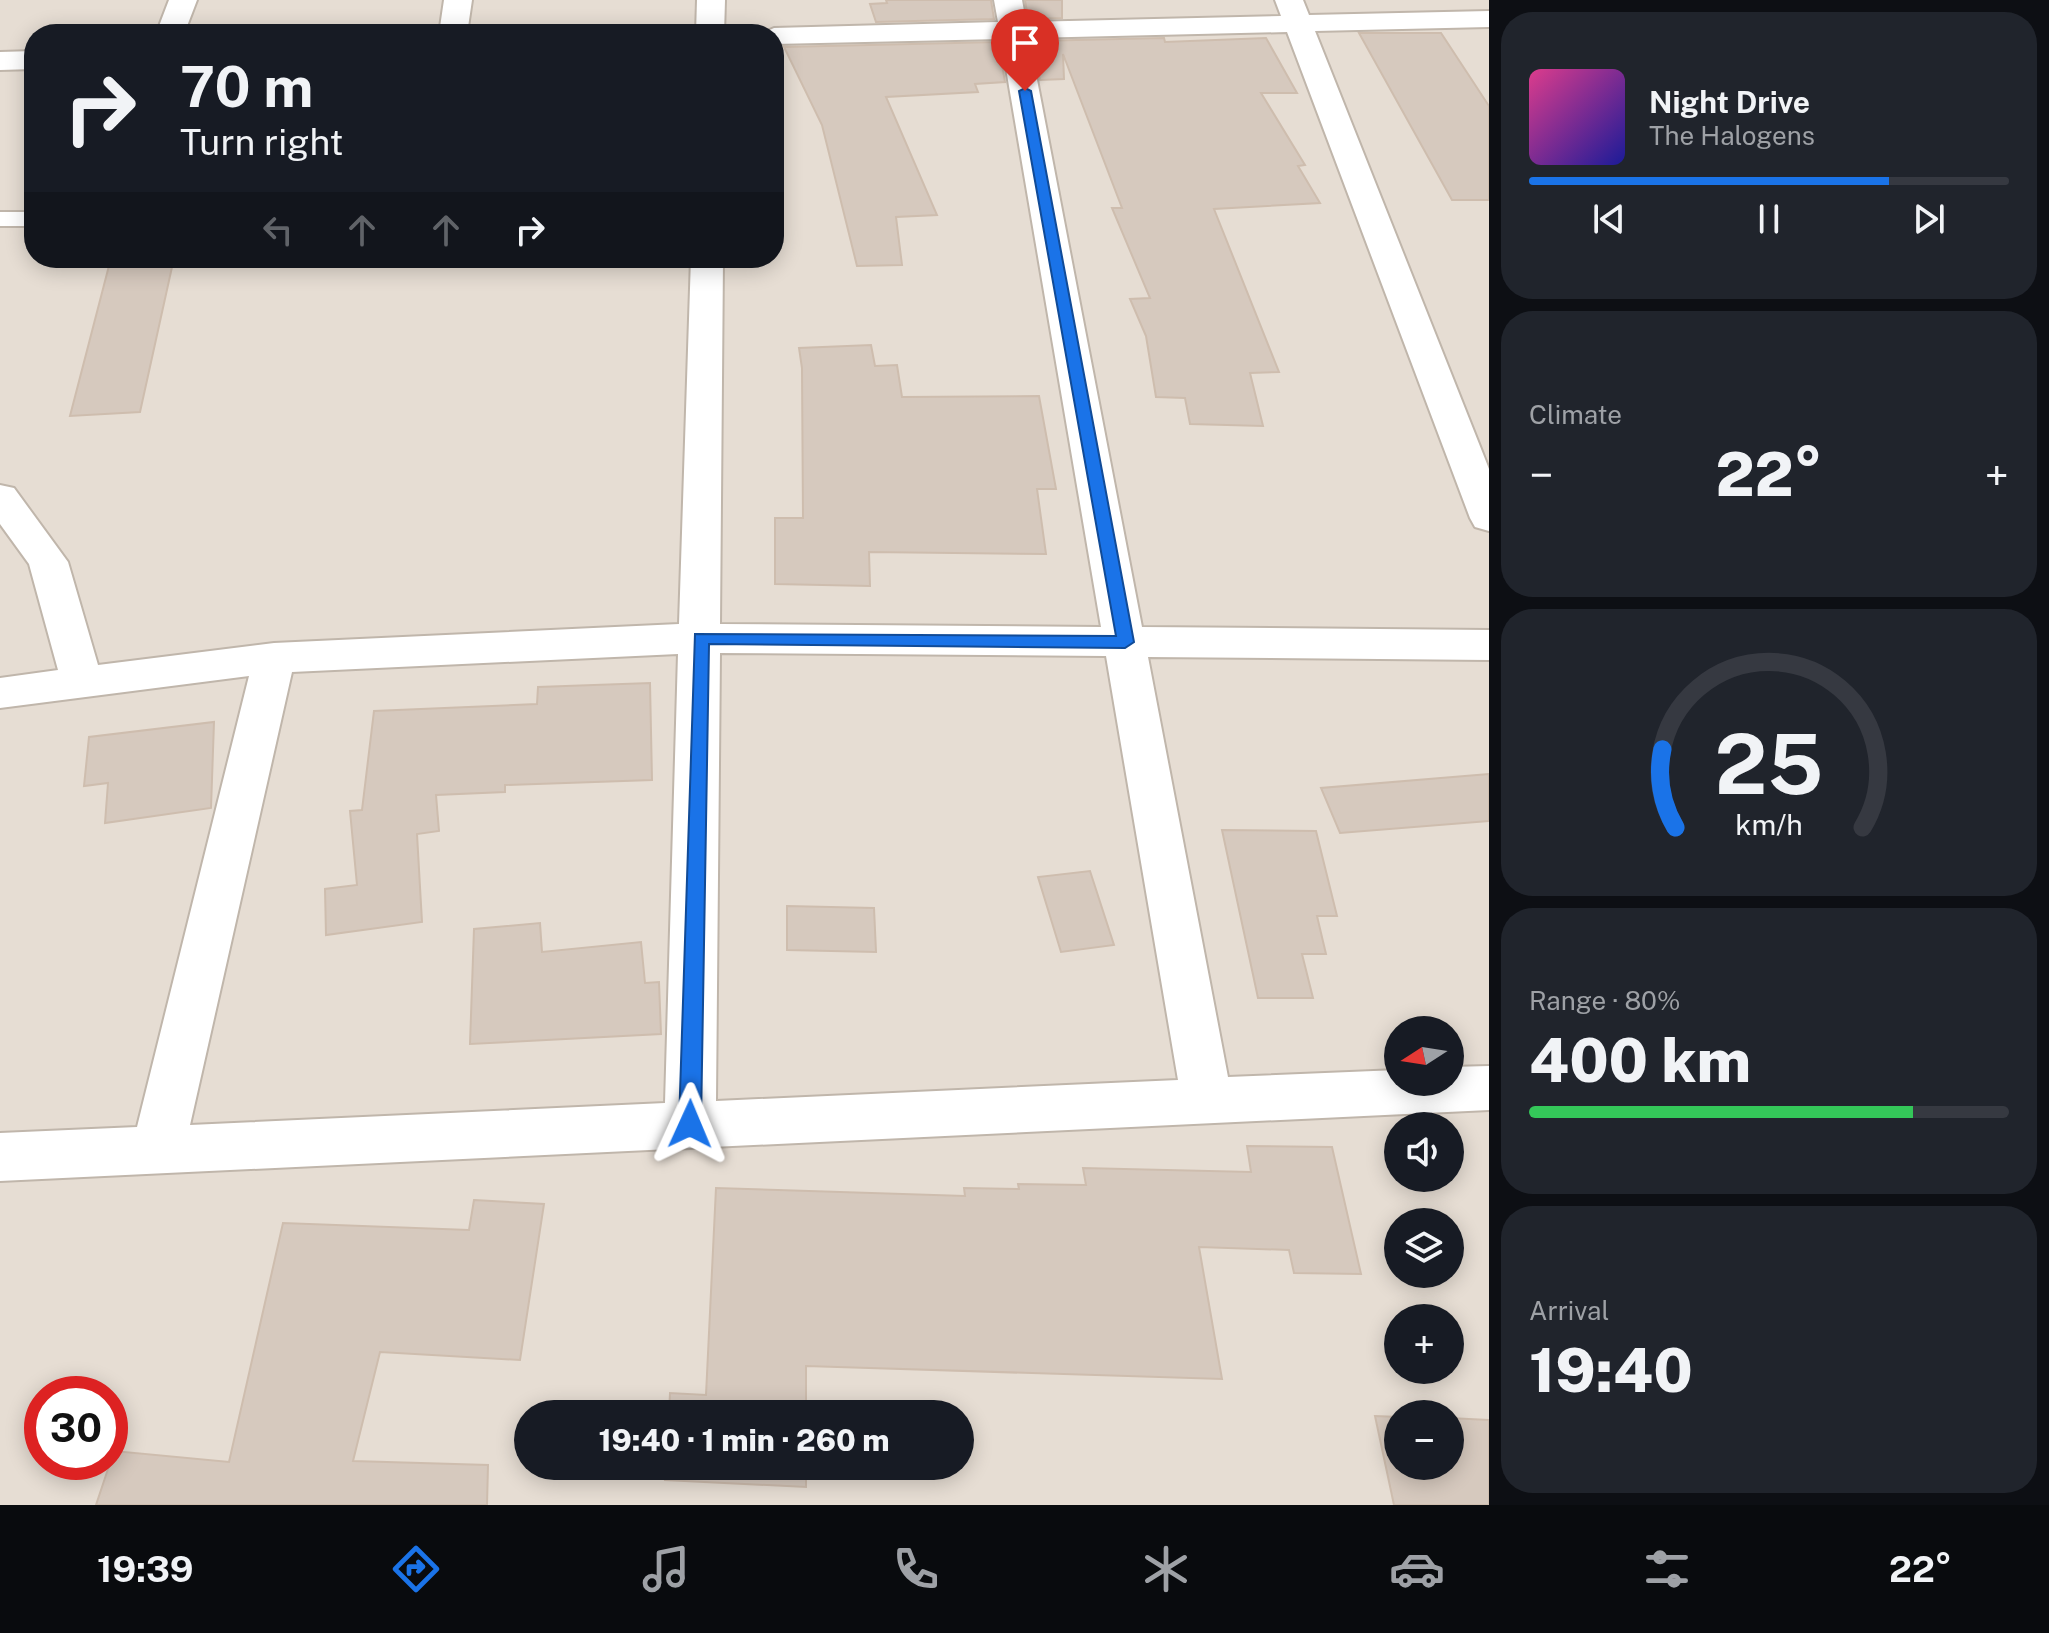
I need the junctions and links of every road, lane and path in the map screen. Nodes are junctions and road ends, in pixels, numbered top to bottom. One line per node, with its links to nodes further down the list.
1 (183, 0): 7 (street)
2 (458, 0): 8 (street)
3 (711, 0): 9 (street)
4 (1294, 12): 5 (street); 6 (street); 17 (street)
5 (1011, 15): 10 (street); 19 (street)
6 (1489, 19)
7 (174, 24)
8 (454, 24)
9 (710, 24)
10 (784, 35)
11 (24, 60): 12 (street)
12 (0, 61)
13 (0, 219): 14 (lane)
14 (24, 219)
15 (707, 268): 18 (street)
16 (0, 497): 22 (street)
17 (1489, 518)
18 (701, 638): 19 (street); 21 (street); 26 (street)
19 (1125, 642): 20 (street); 25 (street)
20 (1489, 645)
21 (274, 658): 22 (street); 27 (street)
22 (82, 682): 23 (street)
23 (0, 693)
24 (1489, 1088): 25 (street)
25 (1207, 1101): 26 (street)
26 (690, 1124): 27 (street)
27 (158, 1150): 28 (street)
28 (0, 1157)

